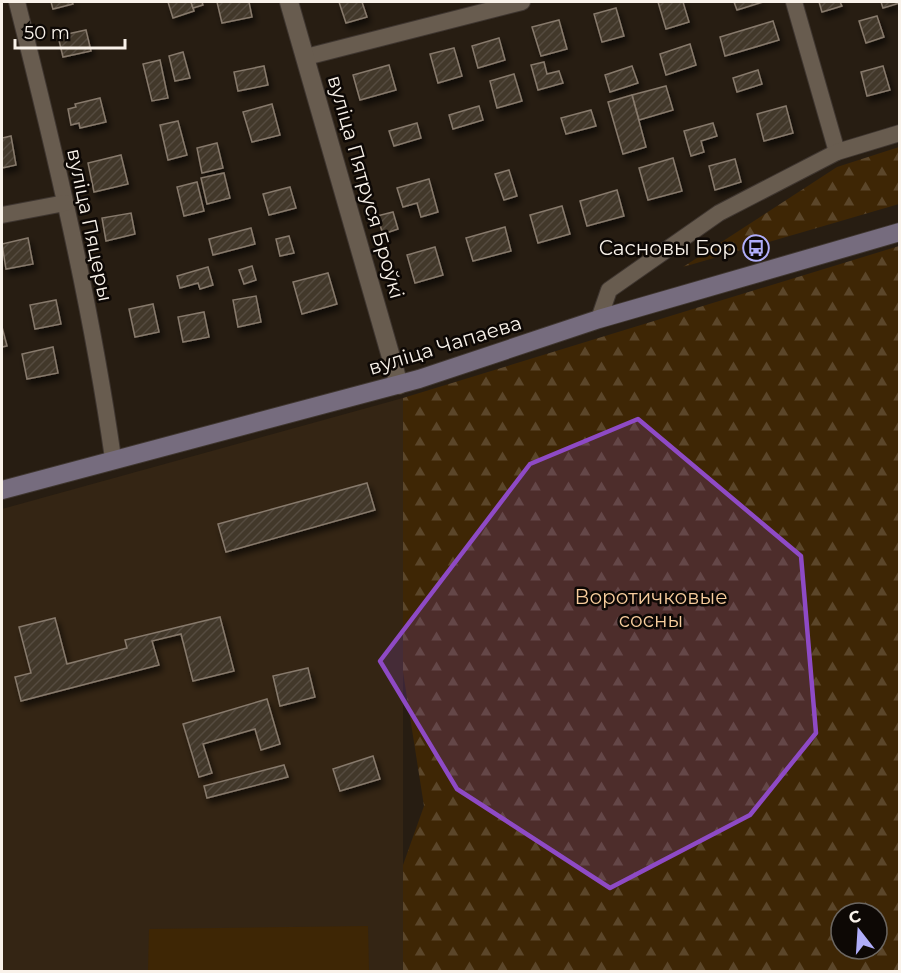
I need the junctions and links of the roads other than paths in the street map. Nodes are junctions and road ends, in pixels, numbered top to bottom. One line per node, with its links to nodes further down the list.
1 (290, 2): 5 (street, вуліца Пятруся Броўкі)
2 (522, 2): 5 (street)
3 (794, 2): 7 (street)
4 (12, 4): 8 (street, вуліца Пяцеры)
5 (306, 57): 12 (street, вуліца Пятруся Броўкі)
6 (900, 133): 7 (street)
7 (837, 152): 11 (street)
8 (65, 203): 9 (street); 13 (street, вуліца Пяцеры)
9 (2, 215)
10 (900, 232): 11 (main road, вуліца Чапаева)
11 (599, 319): 12 (main road, вуліца Чапаева)
12 (399, 385): 13 (main road, вуліца Чапаева)
13 (113, 458): 14 (main road, вуліца Чапаева)
14 (2, 490)

